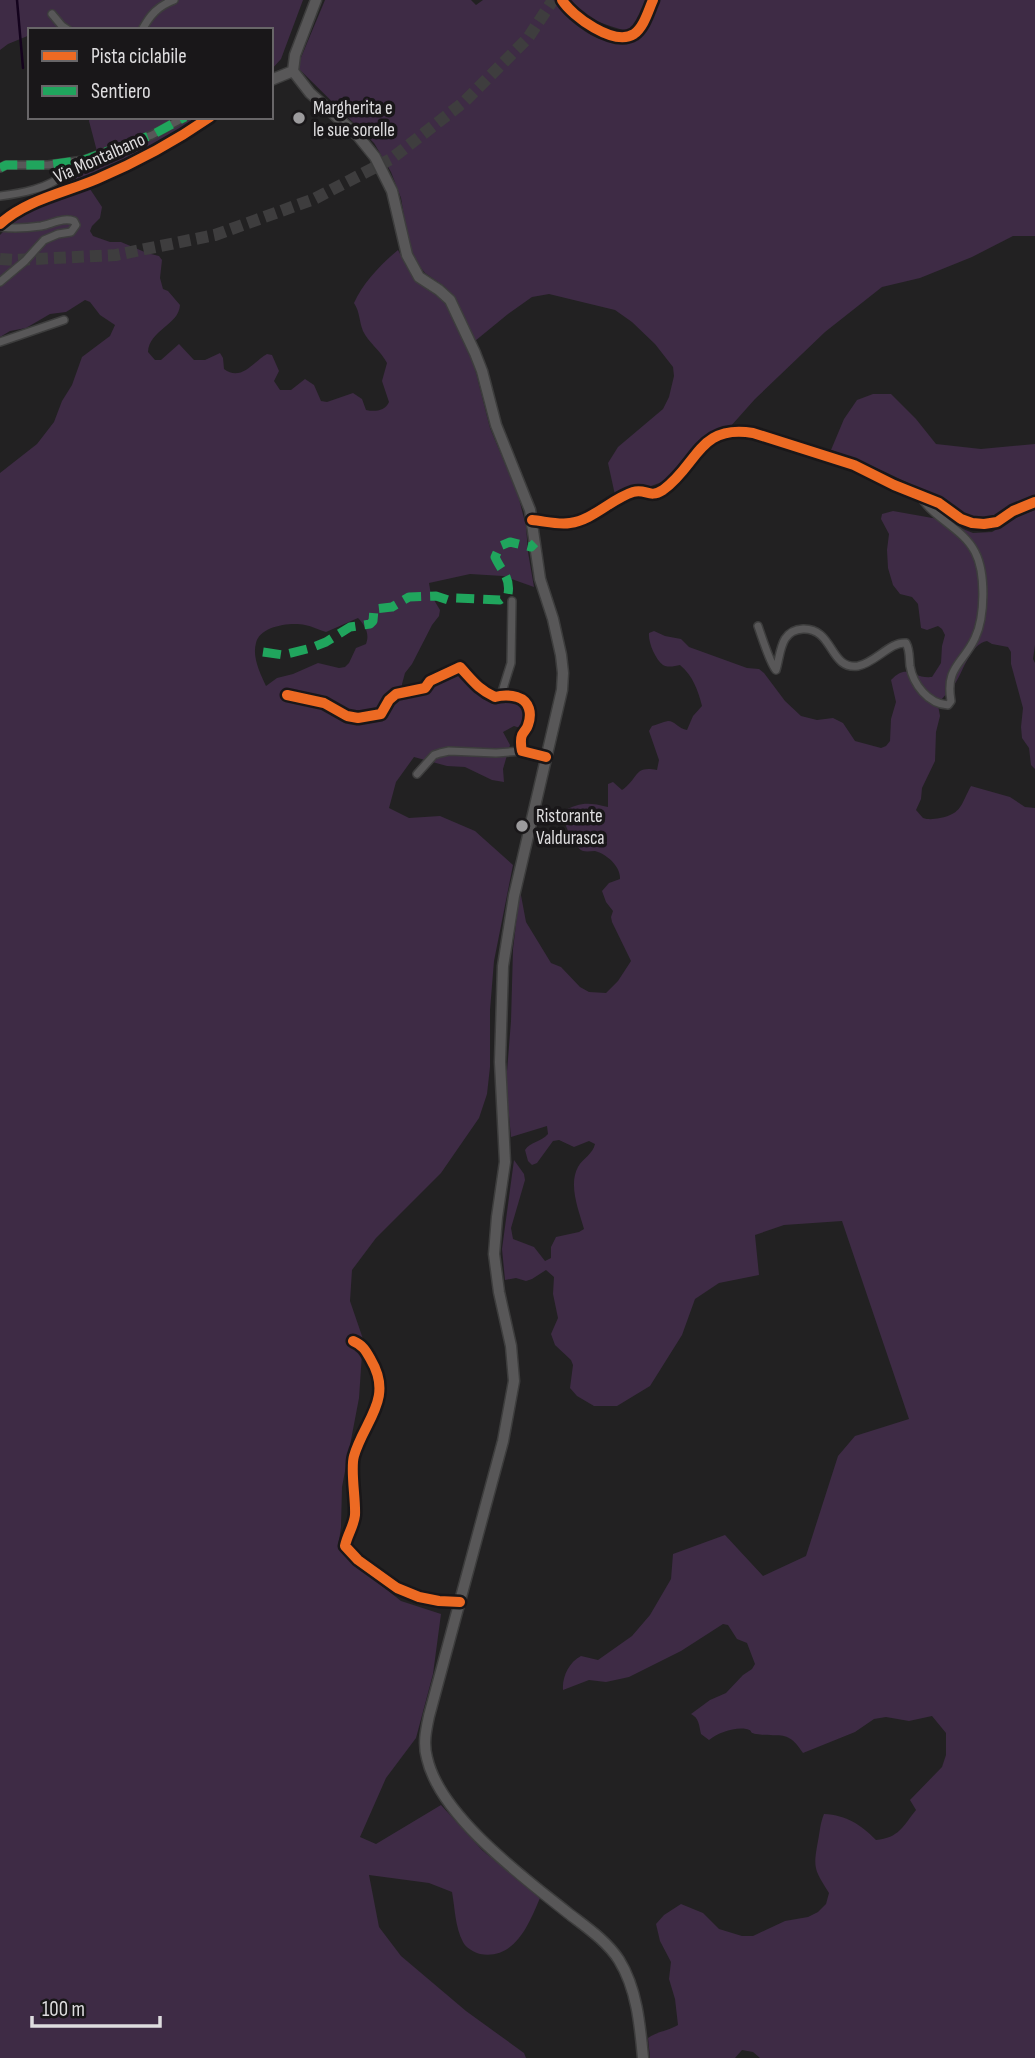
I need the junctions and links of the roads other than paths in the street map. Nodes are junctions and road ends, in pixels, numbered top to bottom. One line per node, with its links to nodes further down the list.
1 (174, 0): 7 (street)
2 (316, 0): 8 (main road)
3 (562, 0): 4 (street)
4 (653, 0)
5 (52, 14): 6 (street)
6 (65, 28)
7 (143, 28)
8 (293, 71): 9 (main road); 21 (main road)
9 (273, 79)
10 (181, 119): 12 (street)
11 (207, 119): 15 (main road, Via Montalbano)
12 (62, 163): 13 (street); 14 (street)
13 (0, 168)
14 (0, 196)
15 (2, 221): 16 (street)
16 (0, 282)
17 (64, 320): 18 (street)
18 (0, 342)
19 (918, 494): 20 (street); 21 (street); 23 (street)
20 (1035, 502)
21 (532, 520): 27 (main road)
22 (512, 601): 25 (street)
23 (758, 626)
24 (287, 695): 25 (street)
25 (501, 695): 26 (street)
26 (523, 751): 27 (street); 28 (street)
27 (546, 757): 30 (main road)
28 (417, 774)
29 (353, 1341): 30 (street)
30 (460, 1602): 31 (main road)
31 (643, 2058)

